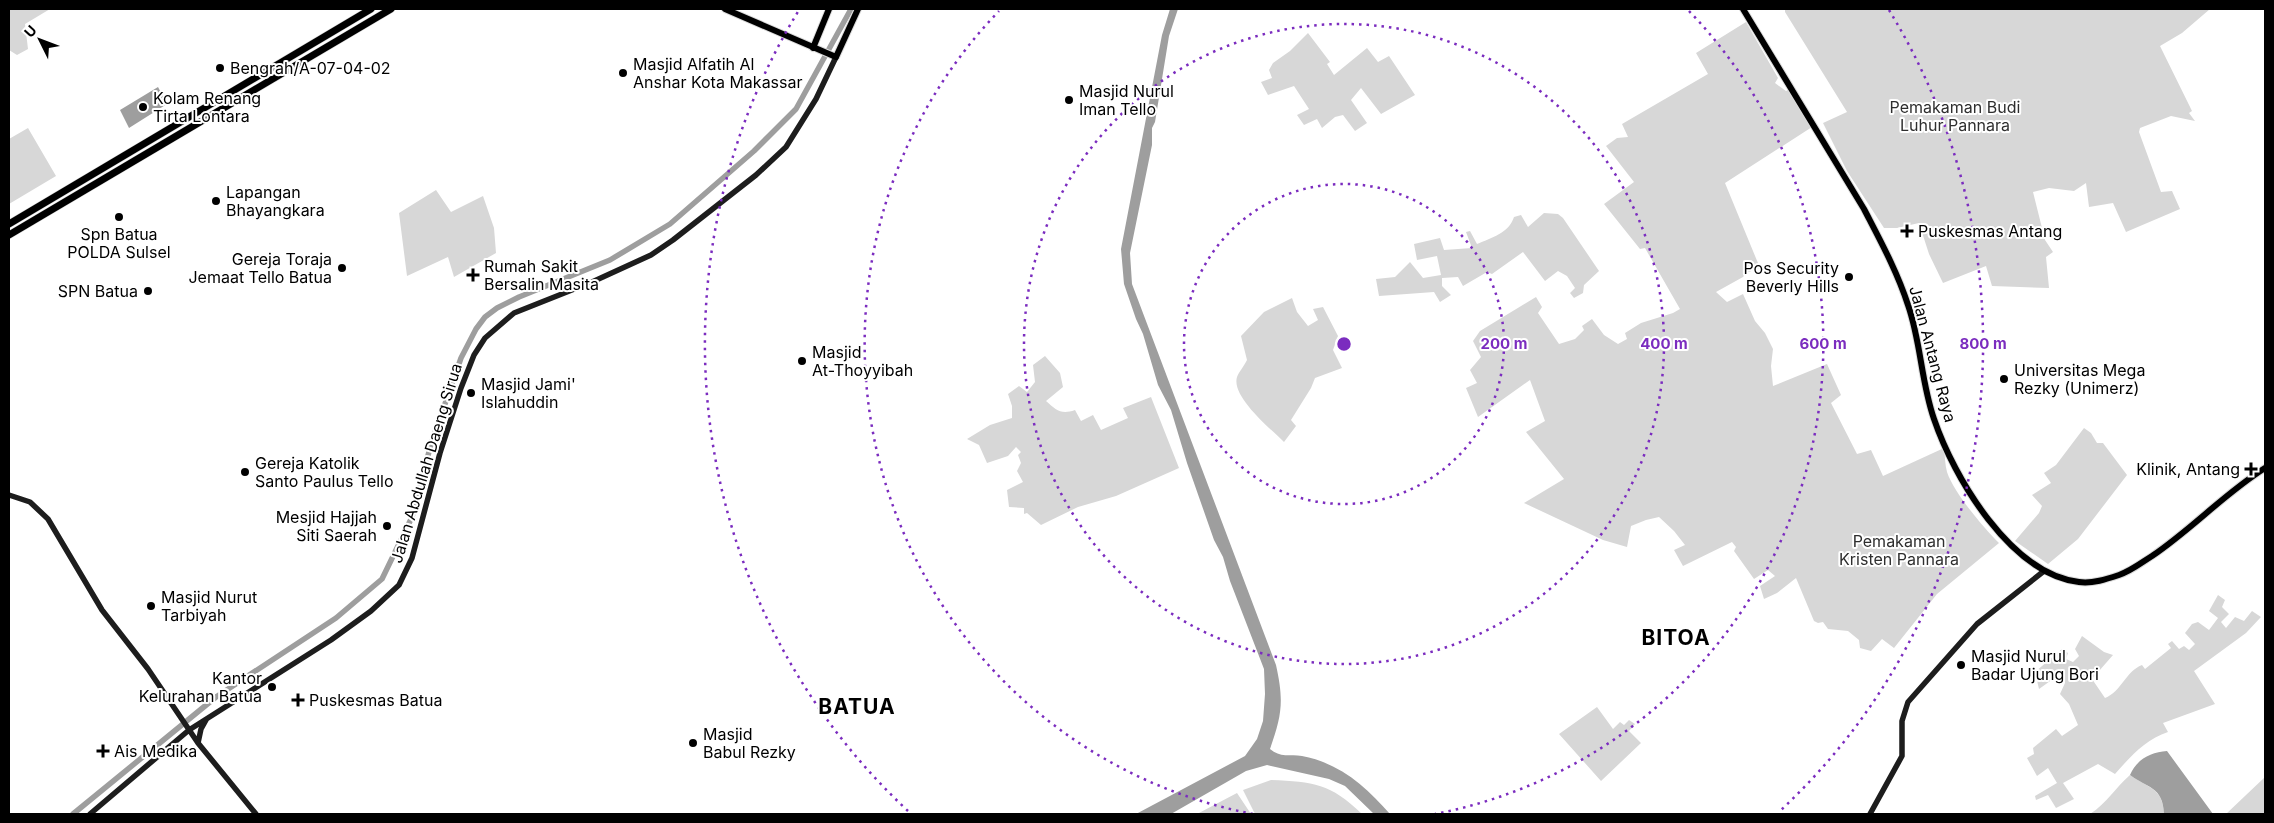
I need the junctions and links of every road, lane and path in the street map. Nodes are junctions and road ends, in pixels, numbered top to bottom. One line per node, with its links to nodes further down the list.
1 (371, 9): 7 (highway)
2 (391, 9): 8 (highway)
3 (725, 9): 10 (main road)
4 (829, 9): 9 (main road)
5 (858, 9): 14 (main road)
6 (1742, 9): 21 (main road, Jalan Antang Raya)
7 (345, 24): 8 (highway); 11 (highway)
8 (350, 32): 13 (highway)
9 (816, 39): 10 (main road); 12 (main road)
10 (799, 41): 12 (main road)
11 (312, 44): 13 (highway); 15 (highway)
12 (813, 48): 14 (main road)
13 (316, 53): 17 (highway)
14 (833, 56): 22 (main road, Jalan Abdullah Daeng Sirua)
15 (23, 215): 16 (highway); 17 (highway)
16 (9, 224)
17 (28, 224): 18 (highway)
18 (9, 235)
19 (2265, 468): 21 (main road, Jalan Antang Raya)
20 (9, 495): 23 (main road)
21 (2044, 570): 27 (main road)
22 (207, 718): 23 (main road, Jalan Abdullah Daeng Sirua); 24 (main road)
23 (188, 729): 24 (main road); 25 (main road, Jalan Abdullah Daeng Sirua)
24 (198, 743): 26 (main road)
25 (90, 814)
26 (256, 814)
27 (1870, 814)

